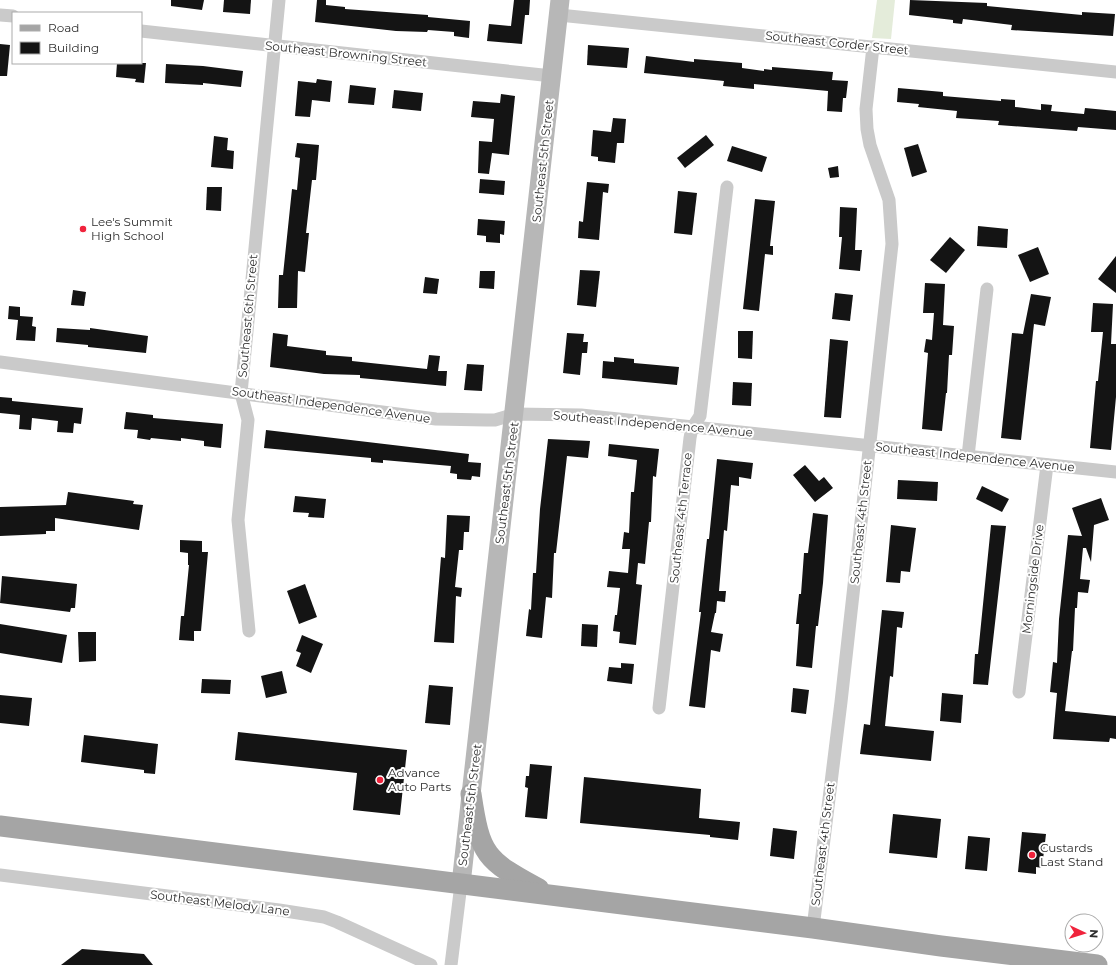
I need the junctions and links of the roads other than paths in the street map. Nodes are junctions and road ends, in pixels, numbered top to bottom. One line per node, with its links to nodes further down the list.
1 (279, 0): 6 (street, Southeast 6th Street)
2 (560, 8): 7 (street, Southeast Corder Street); 9 (street, Southeast 5th Street)
3 (0, 15): 4 (street)
4 (12, 16)
5 (142, 31): 6 (street, Southeast Browning Street)
6 (274, 46): 9 (street, Southeast Browning Street); 13 (street, Southeast 6th Street)
7 (873, 47): 8 (street, Southeast Corder Street); 16 (street, Southeast 4th Street)
8 (1116, 72)
9 (552, 76): 14 (street, Southeast 5th Street)
10 (727, 187): 15 (street, Southeast 4th Terrace)
11 (987, 289): 17 (street)
12 (0, 362): 13 (street, Southeast Independence Avenue)
13 (241, 393): 14 (street, Southeast Independence Avenue); 20 (street, Southeast 6th Street)
14 (515, 414): 15 (street, Southeast Independence Avenue); 23 (street, Southeast 5th Street)
15 (692, 428): 16 (street, Southeast Independence Avenue); 22 (street, Southeast 4th Terrace)
16 (869, 445): 17 (street, Southeast Independence Avenue); 28 (street, Southeast 4th Street)
17 (968, 456): 18 (street, Southeast Independence Avenue)
18 (1046, 465): 19 (street, Southeast Independence Avenue); 21 (street, Morningside Drive)
19 (1116, 472)
20 (249, 631)
21 (1019, 692)
22 (659, 708)
23 (471, 794): 26 (street, Southeast 5th Street); 27 (main road)
24 (0, 826): 26 (main road)
25 (0, 875): 29 (street, Southeast Melody Lane)
26 (461, 884): 27 (main road); 30 (street, Southeast 5th Street)
27 (550, 895): 28 (main road)
28 (812, 928): 31 (main road)
29 (431, 965)
30 (451, 965)
31 (1097, 965)

